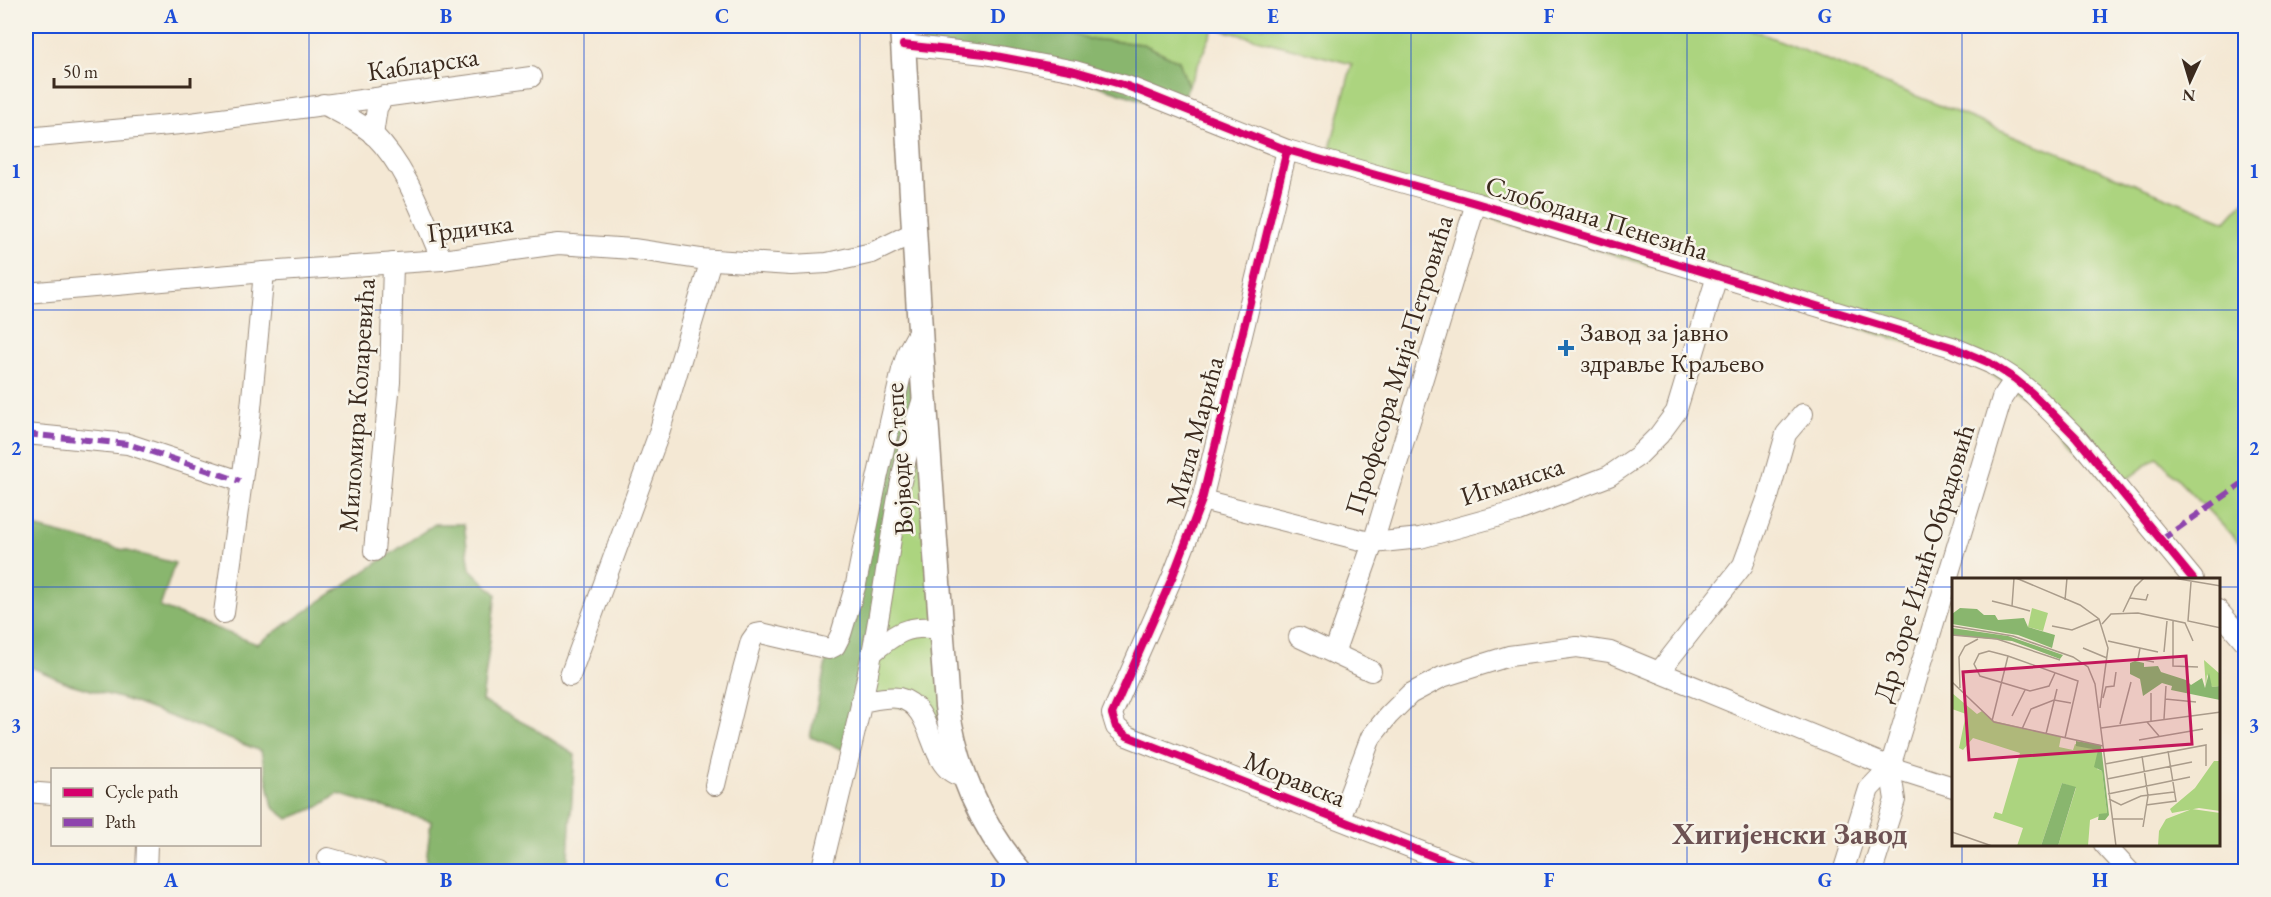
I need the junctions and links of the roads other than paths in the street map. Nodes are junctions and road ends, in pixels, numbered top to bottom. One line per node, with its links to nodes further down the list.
1 (903, 35): 7 (street, Слободана Пенезића); 9 (street, Војводе Степе)
2 (531, 77): 3 (street, Кабларска)
3 (384, 96): 4 (street, Кабларска); 5 (street)
4 (323, 104): 5 (street, Кабларска); 6 (street, Кабларска)
5 (374, 135): 10 (street, Кабларска)
6 (26, 138)
7 (1287, 150): 8 (street, Слободана Пенезића); 22 (street, Мила Марића)
8 (1476, 203): 14 (street, Слободана Пенезића); 23 (street, Професора Мија Петровића)
9 (915, 232): 11 (street, Грдичка); 16 (street, Војводе Степе)
10 (442, 260): 11 (street, Грдичка); 12 (street, Грдичка)
11 (711, 260): 35 (street)
12 (393, 263): 13 (street, Грдичка); 24 (street, Миломира Коларевића)
13 (264, 272): 15 (street, Грдичка); 21 (street)
14 (1717, 276): 17 (street, Слободана Пенезића); 23 (street, Игманска)
15 (26, 292)
16 (920, 329): 18 (street, Војводе Степе); 40 (street)
17 (2015, 379): 25 (street, Слободана Пенезића); 38 (street, Др Зоре Илић-Обрадовић)
18 (925, 396): 28 (street, Војводе Степе); 31 (street)
19 (1803, 414): 34 (street)
20 (26, 434): 21 (street)
21 (240, 481): 27 (street)
22 (1202, 500): 23 (street, Игманска); 37 (street, Мила Марића)
23 (1373, 543): 32 (street, Професора Мија Петровића)
24 (374, 551)
25 (2192, 578)
26 (2220, 612): 30 (street)
27 (224, 613)
28 (940, 629): 31 (street); 39 (street, Војводе Степе)
29 (1299, 637): 32 (street)
30 (2246, 643)
31 (872, 653): 36 (street)
32 (1334, 653): 33 (street)
33 (1371, 671)
34 (1659, 672): 38 (street); 44 (street)
35 (570, 676)
36 (861, 702): 39 (street); 50 (street)
37 (1112, 714): 44 (street, Моравска)
38 (1890, 767): 41 (street); 53 (street, Др Зоре Илић-Обрадовић); 54 (street, Др Зоре Илић-Обрадовић)
39 (965, 777): 51 (street, Војводе Степе)
40 (715, 785)
41 (1952, 787)
42 (26, 792): 43 (street)
43 (51, 794)
44 (1340, 819): 52 (street, Моравска)
45 (147, 846): 48 (street)
46 (2106, 846): 55 (street)
47 (327, 858): 49 (street)
48 (146, 872)
49 (378, 872)
50 (821, 872)
51 (1020, 872)
52 (1473, 872)
53 (1843, 872)
54 (1872, 872)
55 (2130, 872)

